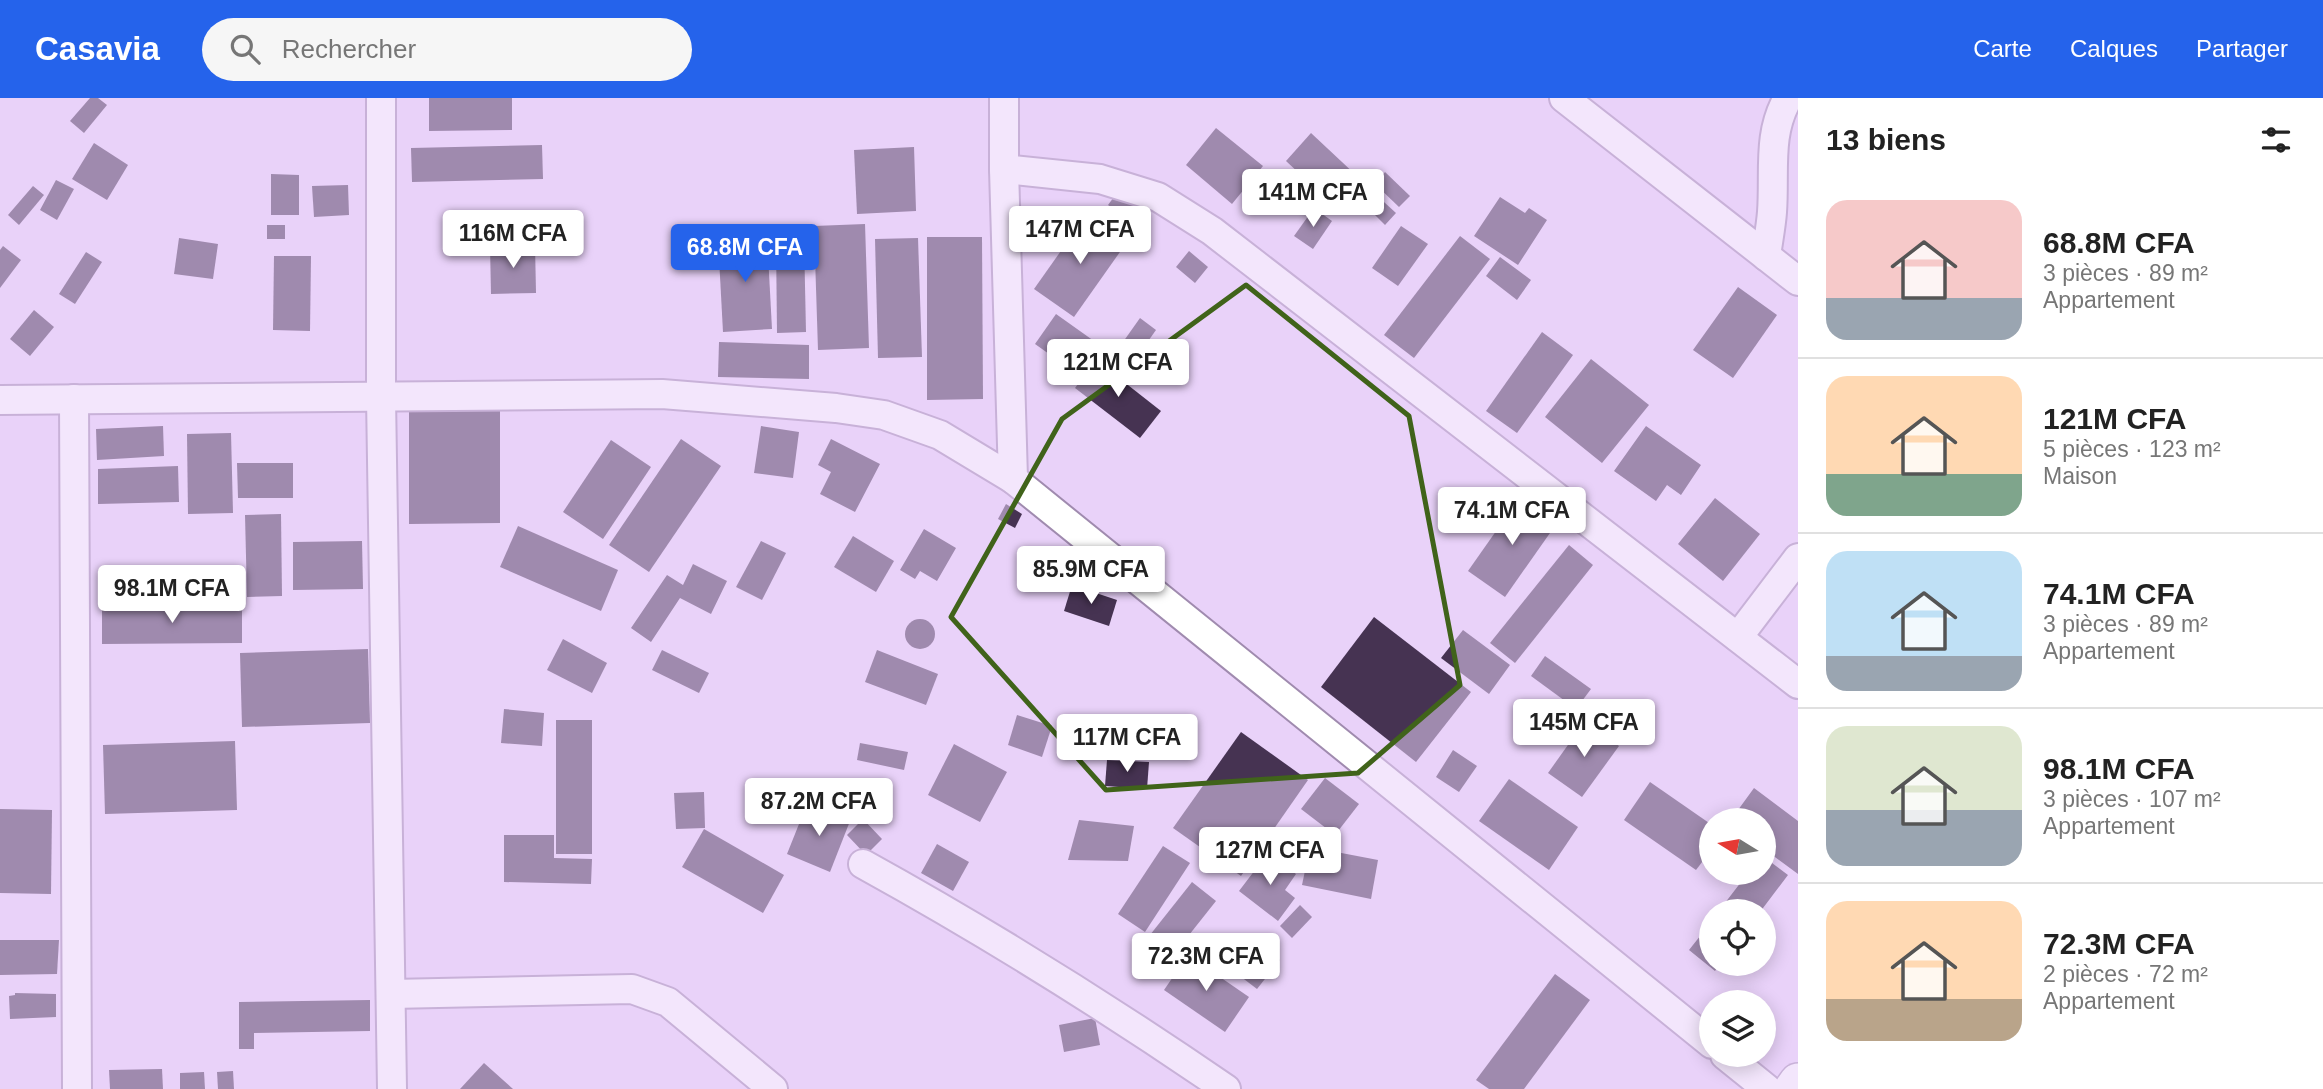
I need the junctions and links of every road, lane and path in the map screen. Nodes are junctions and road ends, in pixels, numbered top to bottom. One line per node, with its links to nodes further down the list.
1 (381, 98): 8 (street)
2 (1004, 98): 5 (street)
3 (1564, 98): 6 (street)
4 (1788, 98): 6 (street)
5 (1004, 169): 11 (street); 13 (street)
6 (1766, 256): 7 (street)
7 (1798, 281)
8 (381, 397): 9 (street); 11 (street); 16 (street)
9 (74, 399): 10 (street); 20 (street)
10 (0, 400)
11 (1013, 479): 17 (street)
12 (1798, 558): 13 (street)
13 (1738, 637): 14 (street)
14 (1798, 684)
15 (863, 864): 23 (street)
16 (391, 994): 21 (street); 22 (street)
17 (1699, 1033)
18 (1740, 1067): 24 (street)
19 (1798, 1082): 25 (street)
20 (77, 1089)
21 (393, 1089)
22 (773, 1089)
23 (1226, 1089)
24 (1767, 1089)
25 (1793, 1089)

